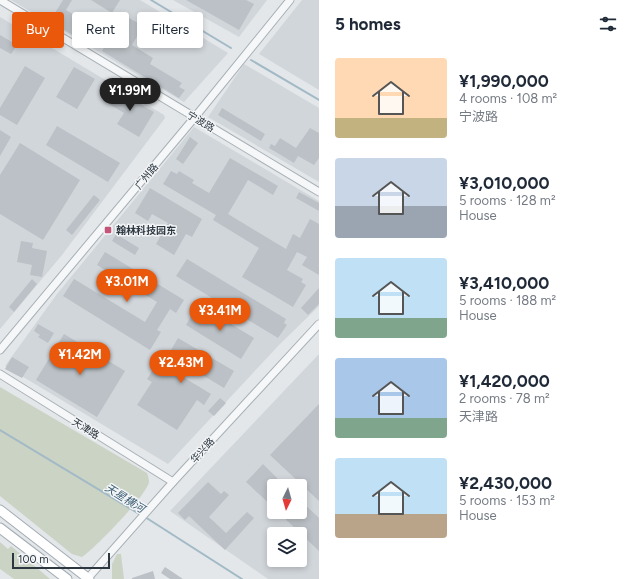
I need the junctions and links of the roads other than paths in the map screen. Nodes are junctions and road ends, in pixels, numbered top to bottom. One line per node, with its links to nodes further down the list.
1 (0, 0): 3 (street, 宁波路)
2 (290, 0): 3 (street, 广州路)
3 (195, 117): 4 (street, 宁波路); 6 (street, 广州路)
4 (319, 192)
5 (319, 324): 8 (street, 华兴路)
6 (0, 350)
7 (0, 374): 8 (street, 天津路)
8 (173, 482): 12 (street, 华兴路)
9 (0, 510): 12 (main road)
10 (0, 528): 11 (main road)
11 (67, 579)
12 (88, 579)

